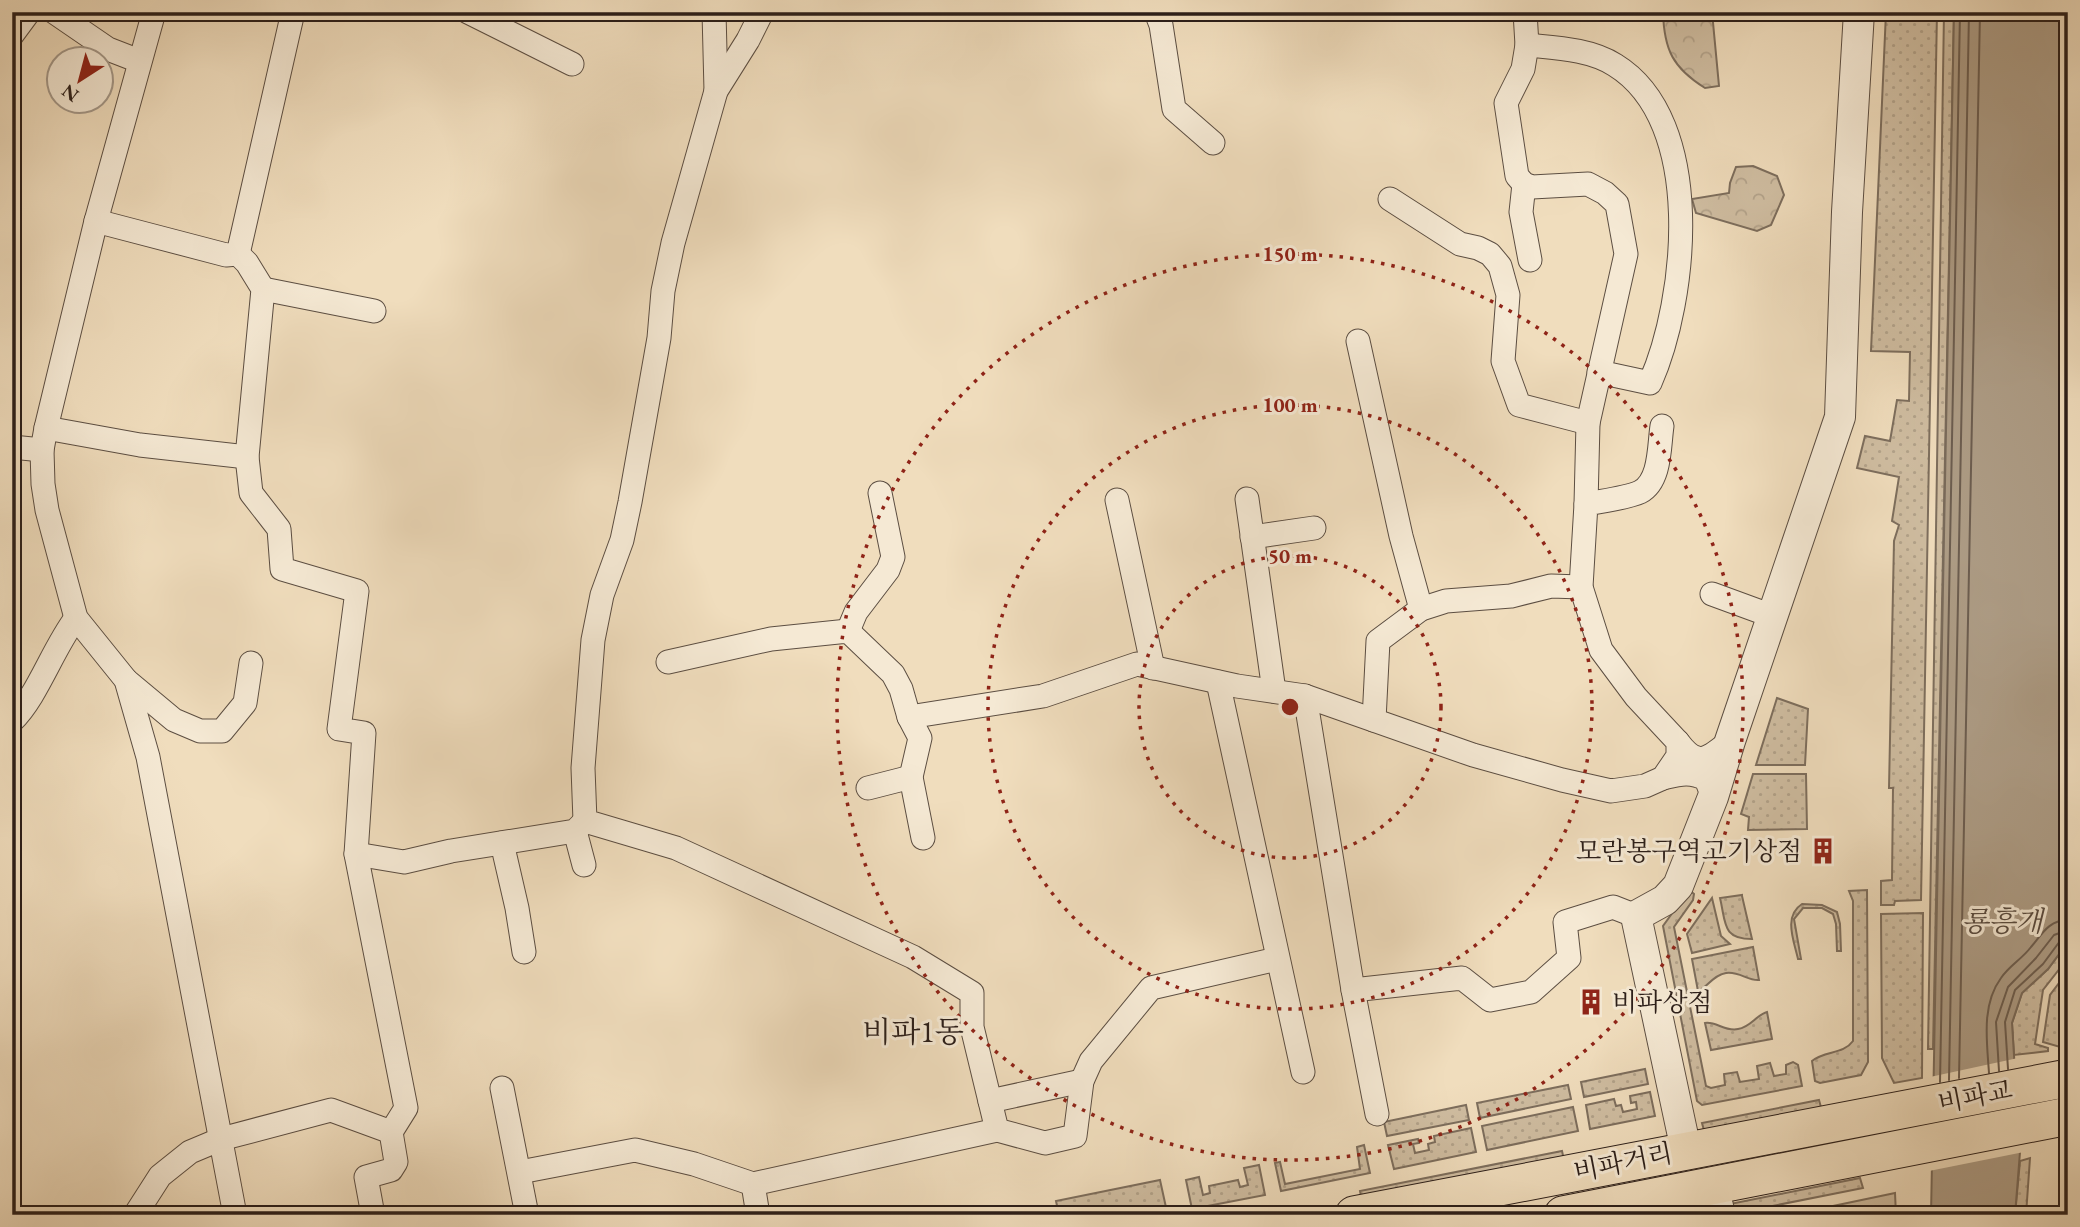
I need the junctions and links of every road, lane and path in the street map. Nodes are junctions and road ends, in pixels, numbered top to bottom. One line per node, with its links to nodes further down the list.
1 (29, 12): 11 (street)
2 (54, 12): 13 (street)
3 (154, 12): 13 (street)
4 (293, 12): 20 (street)
5 (468, 12): 14 (street)
6 (714, 12): 15 (street)
7 (762, 12): 15 (street)
8 (1156, 12): 16 (street)
9 (1525, 12): 12 (street)
10 (1860, 12): 40 (street)
11 (12, 35)
12 (1527, 45): 17 (street); 25 (street)
13 (139, 61): 19 (street)
14 (572, 64)
15 (716, 90): 56 (street)
16 (1213, 143)
17 (1524, 184): 21 (street); 25 (street)
18 (1390, 199): 26 (street)
19 (96, 221): 20 (street); 28 (street)
20 (238, 254): 22 (street)
21 (1530, 260)
22 (263, 289): 23 (street); 30 (street)
23 (374, 311)
24 (1358, 341): 39 (street)
25 (1599, 372): 26 (street)
26 (1588, 423): 34 (street)
27 (1662, 426): 34 (street)
28 (44, 439): 29 (street); 30 (street); 41 (street)
29 (12, 447)
30 (247, 457): 59 (street)
31 (880, 493): 42 (street)
32 (1247, 499): 36 (street)
33 (1117, 500): 45 (street)
34 (1586, 504): 37 (street)
35 (1314, 528): 36 (street)
36 (1252, 537): 48 (street)
37 (1581, 587): 39 (street); 53 (street)
38 (1712, 594): 40 (street)
39 (1421, 609): 51 (street)
40 (1772, 616): 53 (street)
41 (76, 618): 46 (street); 52 (street)
42 (848, 631): 43 (street); 50 (street)
43 (668, 662)
44 (251, 663): 46 (street)
45 (1153, 668): 47 (street); 50 (street)
46 (126, 680): 75 (street)
47 (1218, 682): 48 (street); 63 (street)
48 (1274, 691): 49 (street)
49 (1305, 695): 51 (street); 64 (street)
50 (909, 717): 54 (street)
51 (1374, 720): 53 (street)
52 (12, 721)
53 (1697, 765): 61 (street)
54 (911, 777): 55 (street); 57 (street)
55 (868, 788)
56 (580, 826): 58 (street); 60 (street); 69 (street)
57 (923, 838)
58 (502, 843): 59 (street); 62 (street)
59 (356, 854): 74 (street)
60 (584, 865)
61 (1636, 916): 64 (street); 76 (street)
62 (524, 952)
63 (1277, 960): 65 (street); 67 (street)
64 (1353, 990): 71 (street)
65 (1303, 1072)
66 (2063, 1079): 70 (main road, 비파교)
67 (1083, 1081): 69 (street); 73 (street)
68 (502, 1088): 78 (street)
69 (990, 1101): 73 (street)
70 (1892, 1111): 76 (main road, 비파거리)
71 (1377, 1114)
72 (2062, 1118): 77 (main road, 비파교)
73 (997, 1130): 79 (street)
74 (391, 1132): 75 (street); 83 (street)
75 (221, 1139): 81 (street); 82 (street)
76 (1686, 1150): 86 (main road, 비파거리)
77 (1896, 1150): 80 (main road, 비파거리)
78 (520, 1172): 79 (street); 84 (street)
79 (753, 1184): 85 (street)
80 (1717, 1199): 87 (main road, 비파거리)
81 (135, 1215)
82 (235, 1215)
83 (373, 1215)
84 (527, 1215)
85 (758, 1215)
86 (1354, 1215)
87 (1563, 1215)

